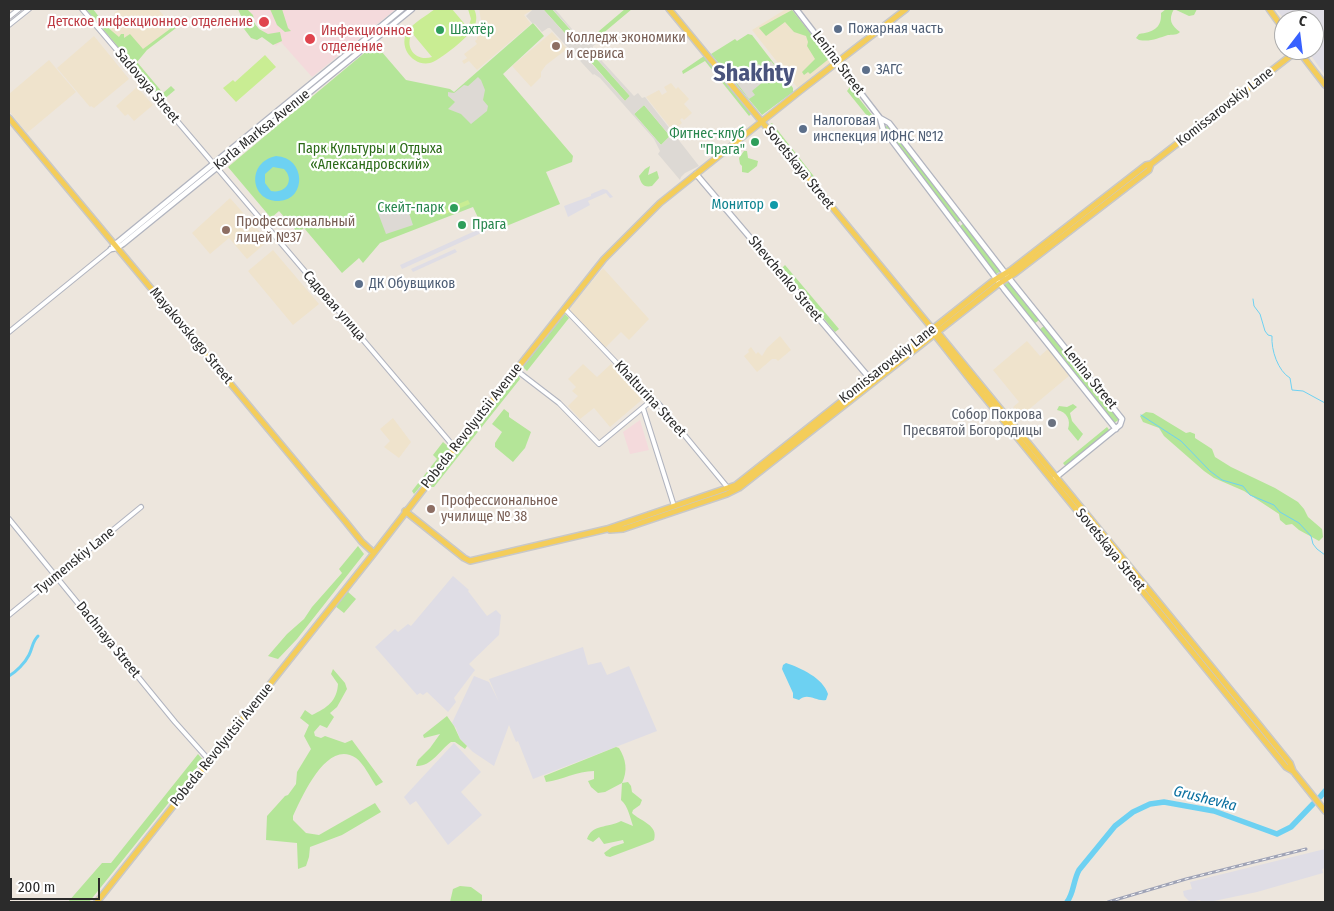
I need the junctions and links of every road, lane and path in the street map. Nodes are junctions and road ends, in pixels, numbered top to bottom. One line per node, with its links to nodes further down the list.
1 (19, 9): 9 (street)
2 (29, 9): 10 (street)
3 (82, 9): 18 (street, Sadovaya Street)
4 (402, 9): 18 (main road, Karla Marksa Avenue)
5 (412, 9): 19 (main road, Karla Marksa Avenue)
6 (669, 9): 17 (main road, Sovetskaya Street)
7 (796, 9): 13 (main road, Lenina Street)
8 (906, 9): 13 (main road, Pobeda Revolyutsii Avenue)
9 (9, 17)
10 (9, 25)
11 (1285, 60): 22 (main road, Komissarovskiy Lane)
12 (1306, 60): 14 (main road)
13 (836, 62): 16 (main road, Lenina Street); 17 (main road, Pobeda Revolyutsii Avenue)
14 (1325, 85)
15 (9, 118): 21 (main road, Mayakovskogo Street)
16 (880, 118): 22 (main road, Lenina Street); 23 (main road, Lenina Street)
17 (762, 121): 20 (main road, Pobeda Revolyutsii Avenue); 25 (main road, Sovetskaya Street)
18 (213, 163): 19 (street, Садовая улица); 21 (main road, Karla Marksa Avenue)
19 (217, 168): 21 (main road, Karla Marksa Avenue); 32 (street, Садовая улица)
20 (696, 174): 24 (main road, Pobeda Revolyutsii Avenue); 28 (main road, Shevchenko Street)
21 (114, 247): 26 (street, Karla Marksa Avenue); 40 (main road, Mayakovskogo Street)
22 (1007, 275): 23 (main road, Komissarovskiy Lane); 31 (main road, Lenina Street)
23 (998, 281): 25 (main road, Komissarovskiy Lane); 31 (main road, Lenina Street)
24 (565, 309): 27 (main road, Pobeda Revolyutsii Avenue); 29 (street, Khalturina Street)
25 (933, 330): 28 (main road, Komissarovskiy Lane); 33 (main road, Sovetskaya Street)
26 (9, 332)
27 (516, 370): 30 (street); 32 (main road, Pobeda Revolyutsii Avenue)
28 (872, 381): 34 (main road, Komissarovskiy Lane)
29 (652, 400): 30 (street); 34 (street, Khalturina Street)
30 (643, 408): 35 (street)
31 (1116, 428): 33 (main road)
32 (455, 448): 37 (main road, Pobeda Revolyutsii Avenue)
33 (1055, 478): 44 (main road, Sovetskaya Street)
34 (730, 490): 35 (main road, Komissarovskiy Lane); 39 (main road, Komissarovskiy Lane)
35 (674, 506): 39 (main road, Komissarovskiy Lane)
36 (141, 507): 41 (street, Tyumenskiy Lane)
37 (405, 511): 39 (main road, Komissarovskiy Lane); 40 (main road, Pobeda Revolyutsii Avenue)
38 (9, 519): 41 (street, Dachnaya Street)
39 (607, 529)
40 (374, 553): 43 (main road, Pobeda Revolyutsii Avenue)
41 (57, 577): 42 (street, Tyumenskiy Lane); 43 (street, Dachnaya Street)
42 (9, 615)
43 (208, 760): 45 (main road, Pobeda Revolyutsii Avenue)
44 (1325, 809)
45 (97, 902)

